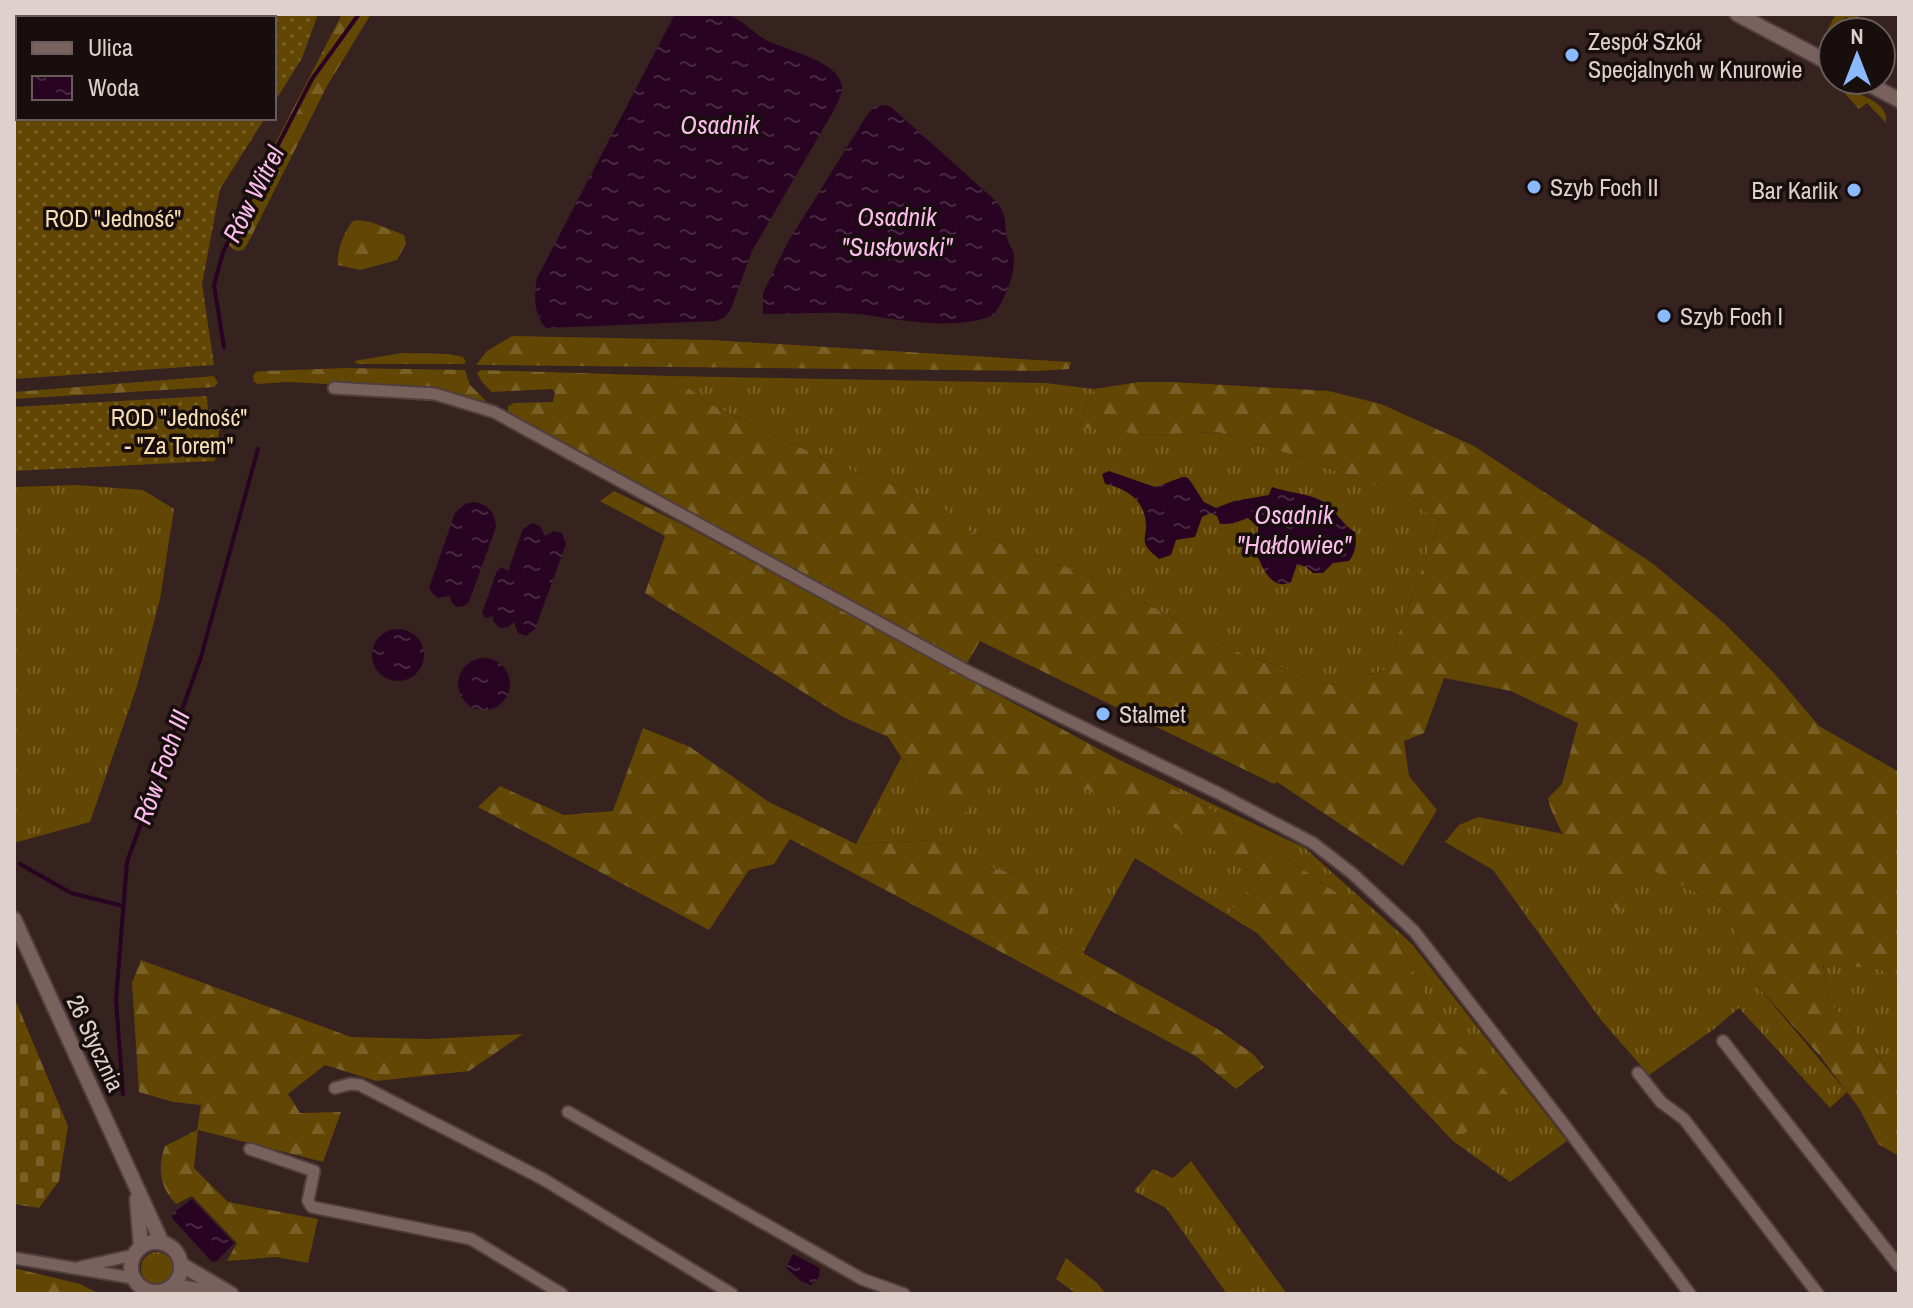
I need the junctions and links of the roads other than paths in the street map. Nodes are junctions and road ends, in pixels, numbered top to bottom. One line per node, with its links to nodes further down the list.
1 (1737, 14): 2 (street)
2 (1817, 56)
3 (334, 388): 24 (street)
4 (14, 919): 10 (street, 26 Stycznia)
5 (1723, 1041): 15 (street)
6 (1638, 1073): 25 (street)
7 (335, 1088): 22 (street)
8 (568, 1112): 23 (street)
9 (250, 1149): 21 (street)
10 (136, 1187): 11 (street, 26 Stycznia); 12 (street, 26 Stycznia)
11 (162, 1243): 12 (street); 14 (street)
12 (138, 1251): 16 (street); 17 (street)
13 (14, 1258): 16 (street)
14 (182, 1265): 18 (street); 20 (street)
15 (1899, 1266)
16 (75, 1268): 17 (street)
17 (133, 1278): 18 (street)
18 (174, 1286): 19 (street)
19 (220, 1294)
20 (231, 1294)
21 (562, 1294)
22 (732, 1294)
23 (904, 1294)
24 (1690, 1294)
25 (1818, 1294)

